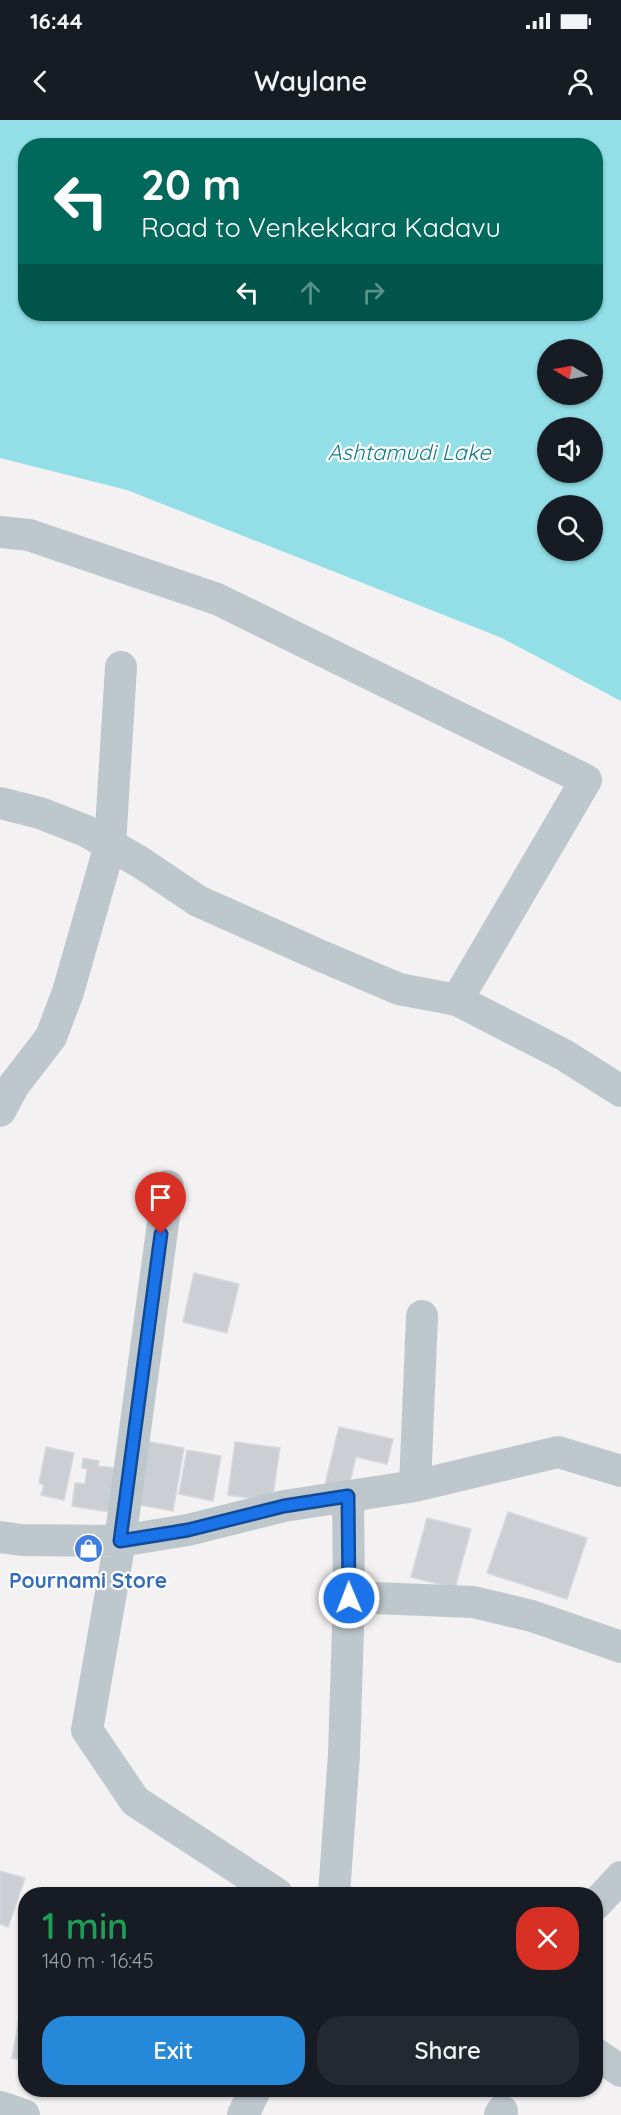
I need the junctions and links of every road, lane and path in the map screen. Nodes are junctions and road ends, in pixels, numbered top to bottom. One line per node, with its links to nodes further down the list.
1 (0, 532): 5 (street)
2 (121, 667): 4 (street)
3 (0, 803): 4 (street)
4 (110, 845): 5 (street); 7 (street)
5 (457, 1000): 6 (street)
6 (621, 1091)
7 (0, 1111)
8 (168, 1186): 14 (street)
9 (422, 1316): 11 (street)
10 (621, 1471): 11 (street)
11 (415, 1486): 12 (street)
12 (348, 1496): 14 (street); 15 (street)
13 (0, 1537): 14 (street)
14 (120, 1541): 18 (street)
15 (349, 1598): 16 (street); 19 (street)
16 (621, 1647)
17 (621, 1877): 20 (street)
18 (266, 1887)
19 (334, 1887)
20 (603, 1896)
21 (603, 2059): 22 (street)
22 (621, 2071)
23 (252, 2097): 26 (street)
24 (0, 2107): 25 (street)
25 (24, 2115)
26 (243, 2115)

